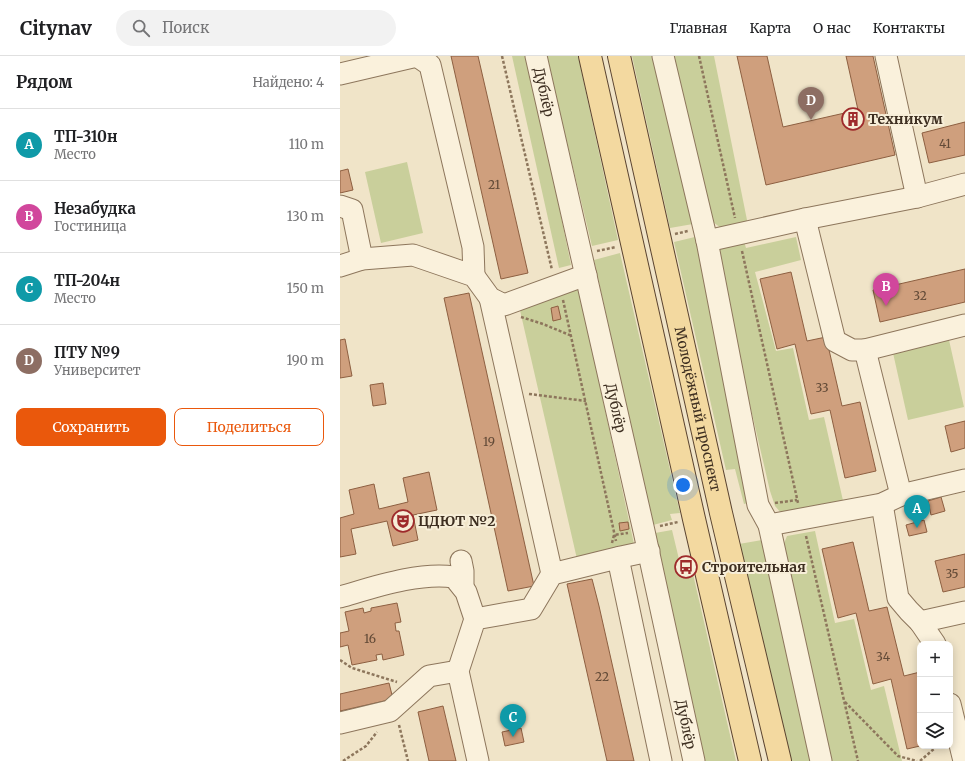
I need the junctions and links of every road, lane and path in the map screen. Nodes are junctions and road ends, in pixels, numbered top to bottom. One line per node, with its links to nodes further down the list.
1 (417, 56): 9 (street); 19 (street)
2 (502, 56): 20 (path)
3 (536, 56): 18 (street, Дублёр)
4 (590, 56): 55 (main road, Молодёжный проспект)
5 (619, 56): 56 (main road, Молодёжный проспект)
6 (663, 56): 15 (street)
7 (699, 56): 14 (path)
8 (886, 56): 11 (street)
9 (340, 74)
10 (965, 184): 11 (street)
11 (917, 197): 13 (street)
12 (340, 206): 16 (street)
13 (805, 219): 14 (street); 24 (street)
14 (739, 234): 15 (street); 30 (path)
15 (707, 241): 31 (street)
16 (362, 259): 17 (street); 19 (street)
17 (340, 266)
18 (586, 275): 20 (street); 32 (street, Дублёр)
19 (474, 276): 21 (street)
20 (556, 285): 21 (street)
21 (491, 303): 23 (path); 25 (street)
22 (965, 325): 24 (street)
23 (572, 336)
24 (865, 350): 28 (street)
25 (512, 392): 26 (path); 35 (street)
26 (586, 401)
27 (965, 480): 28 (street)
28 (901, 495): 29 (street)
29 (882, 504): 30 (street); 40 (street)
30 (802, 519): 31 (street); 45 (path)
31 (769, 525): 57 (street)
32 (649, 551): 33 (street); 54 (street, Дублёр)
33 (618, 558): 35 (street); 53 (street)
34 (461, 561): 36 (street)
35 (552, 574): 39 (street)
36 (463, 588): 37 (street); 39 (street)
37 (340, 596)
38 (965, 612): 40 (street)
39 (475, 619): 43 (street)
40 (920, 622): 41 (street)
41 (933, 641)
42 (340, 660): 44 (path)
43 (458, 671): 44 (street); 52 (street)
44 (416, 688): 47 (street)
45 (845, 702): 58 (path); 59 (path)
46 (952, 713): 61 (street)
47 (397, 716): 48 (street); 50 (path); 51 (path)
48 (340, 723)
49 (934, 749): 60 (path)
50 (343, 761)
51 (408, 761)
52 (478, 761)
53 (661, 761)
54 (694, 761)
55 (750, 761)
56 (780, 761)
57 (821, 761)
58 (858, 761)
59 (917, 761)
60 (920, 761)
61 (964, 761)

